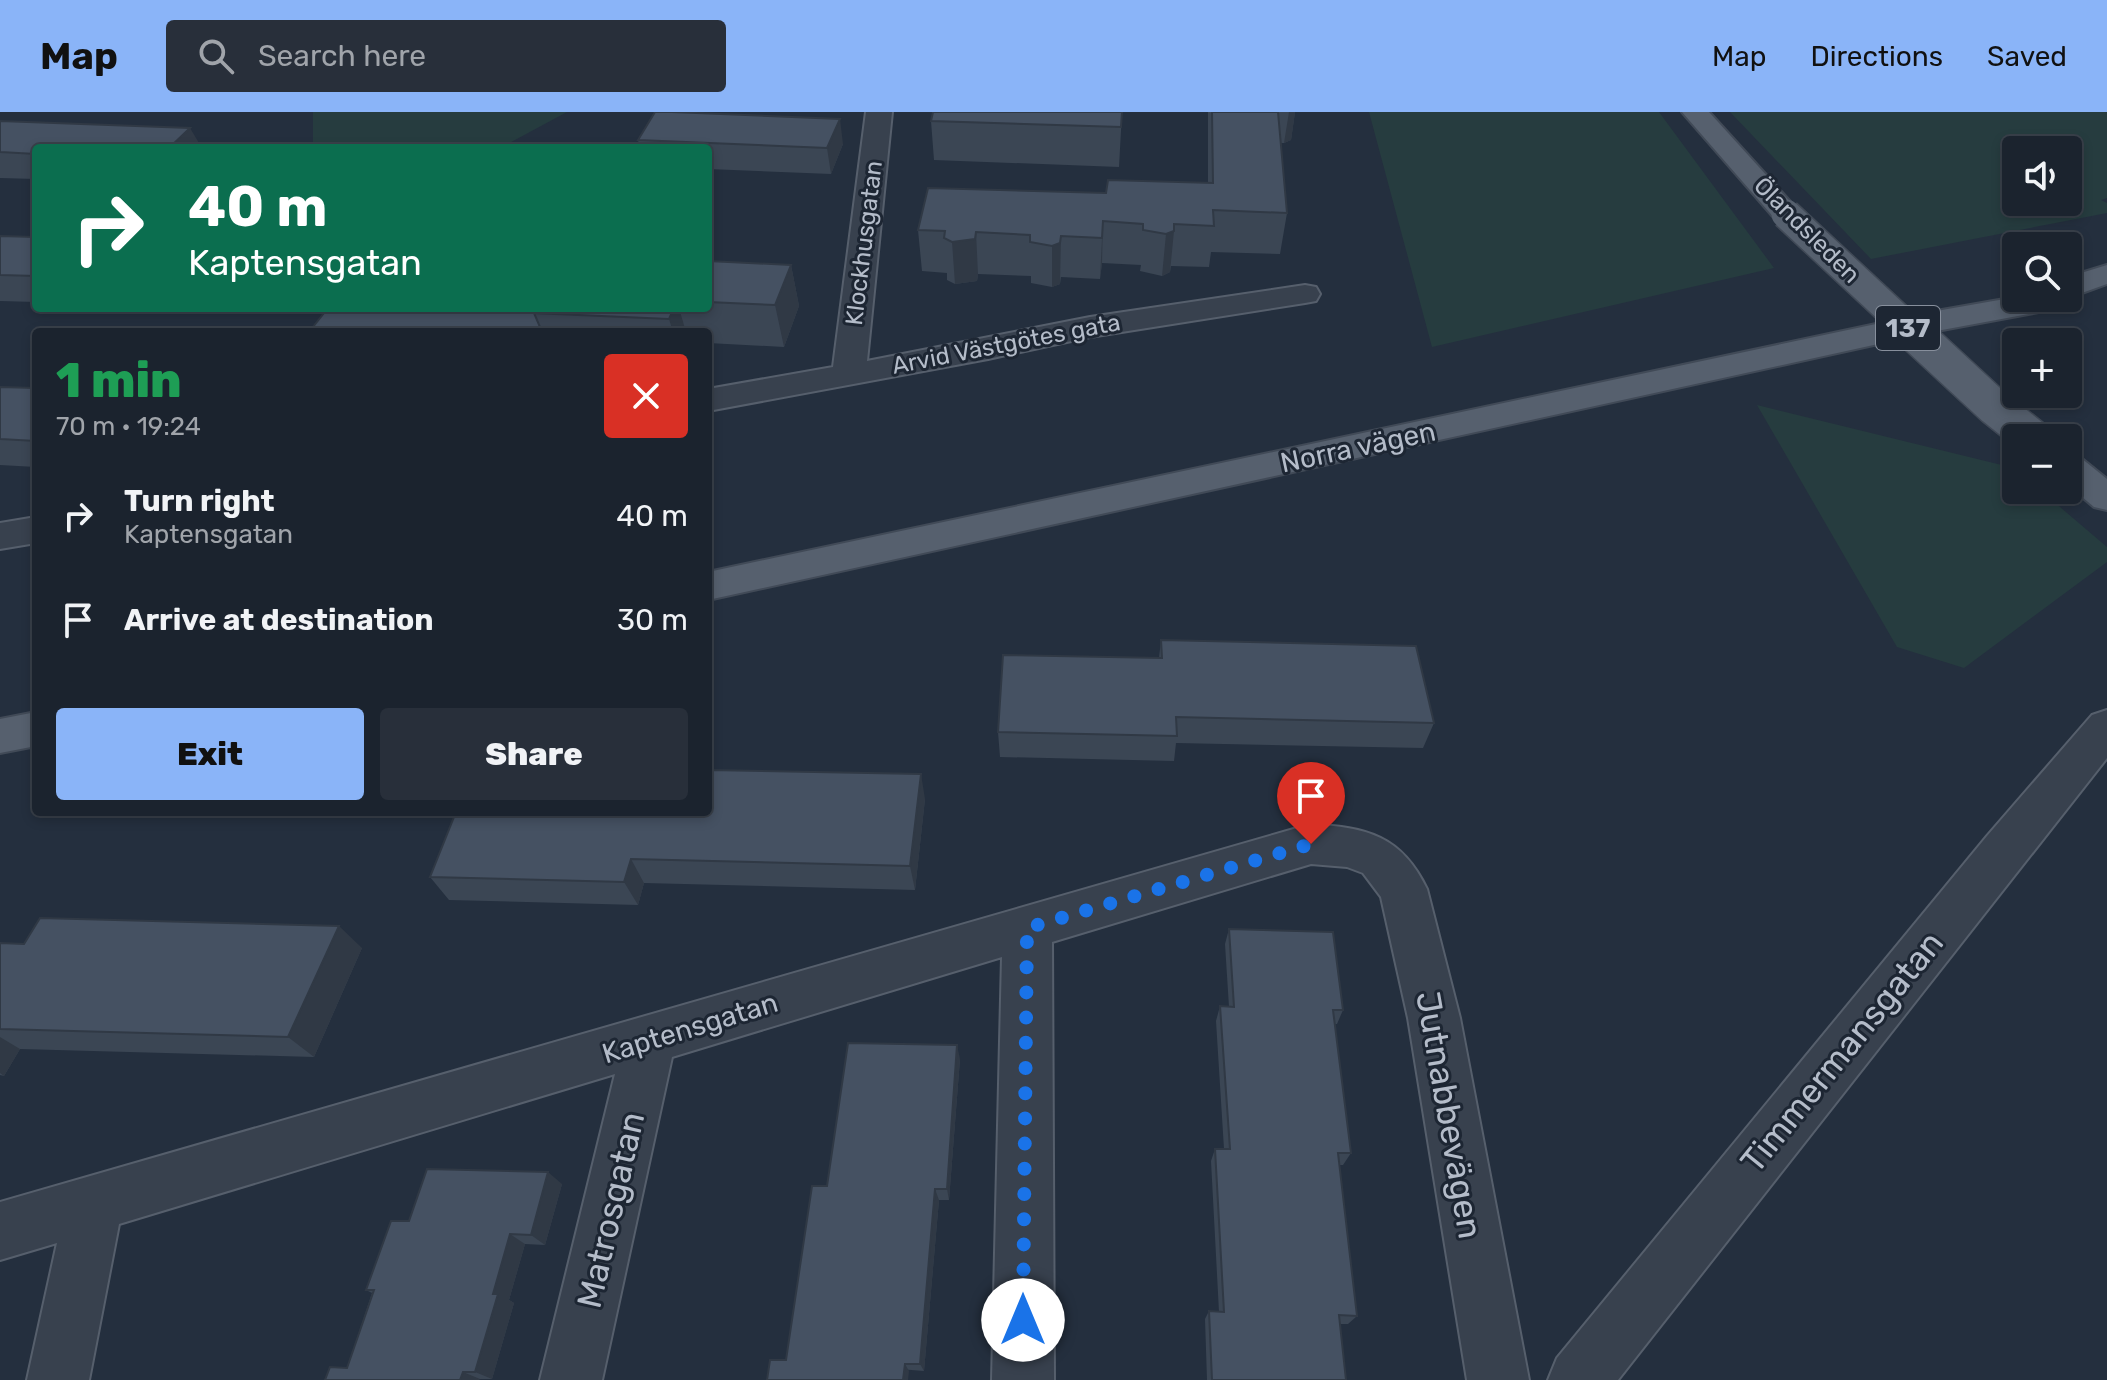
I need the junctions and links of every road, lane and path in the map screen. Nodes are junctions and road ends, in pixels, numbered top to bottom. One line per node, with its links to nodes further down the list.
1 (879, 112): 9 (street, Klockhusgatan)
2 (1695, 112): 11 (main road, Ölandsleden / 137, bridge)
3 (2107, 274): 4 (main road)
4 (2082, 282)
5 (2107, 292): 7 (main road, Norra vägen)
6 (1305, 294): 9 (street, Arvid Västgötes gata)
7 (2082, 296)
8 (2002, 306): 16 (main road, Norra vägen)
9 (849, 373): 10 (street, Arvid Västgötes gata)
10 (712, 399)
11 (2015, 424)
12 (2082, 477): 13 (main road)
13 (2107, 498)
14 (32, 531): 15 (street)
15 (0, 536)
16 (712, 585)
17 (2107, 727): 29 (street, Timmermansgatan)
18 (32, 730): 19 (main road)
19 (0, 736)
20 (1380, 859): 21 (street, Kaptensgatan); 28 (street, Jutnabbevägen)
21 (1027, 928): 22 (street, Kaptensgatan); 27 (street)
22 (650, 1039): 23 (street, Kaptensgatan); 26 (street, Matrosgatan)
23 (94, 1205): 24 (street, Kaptensgatan); 25 (street)
24 (0, 1231)
25 (58, 1380)
26 (571, 1380)
27 (1023, 1380)
28 (1498, 1380)
29 (1579, 1380)

